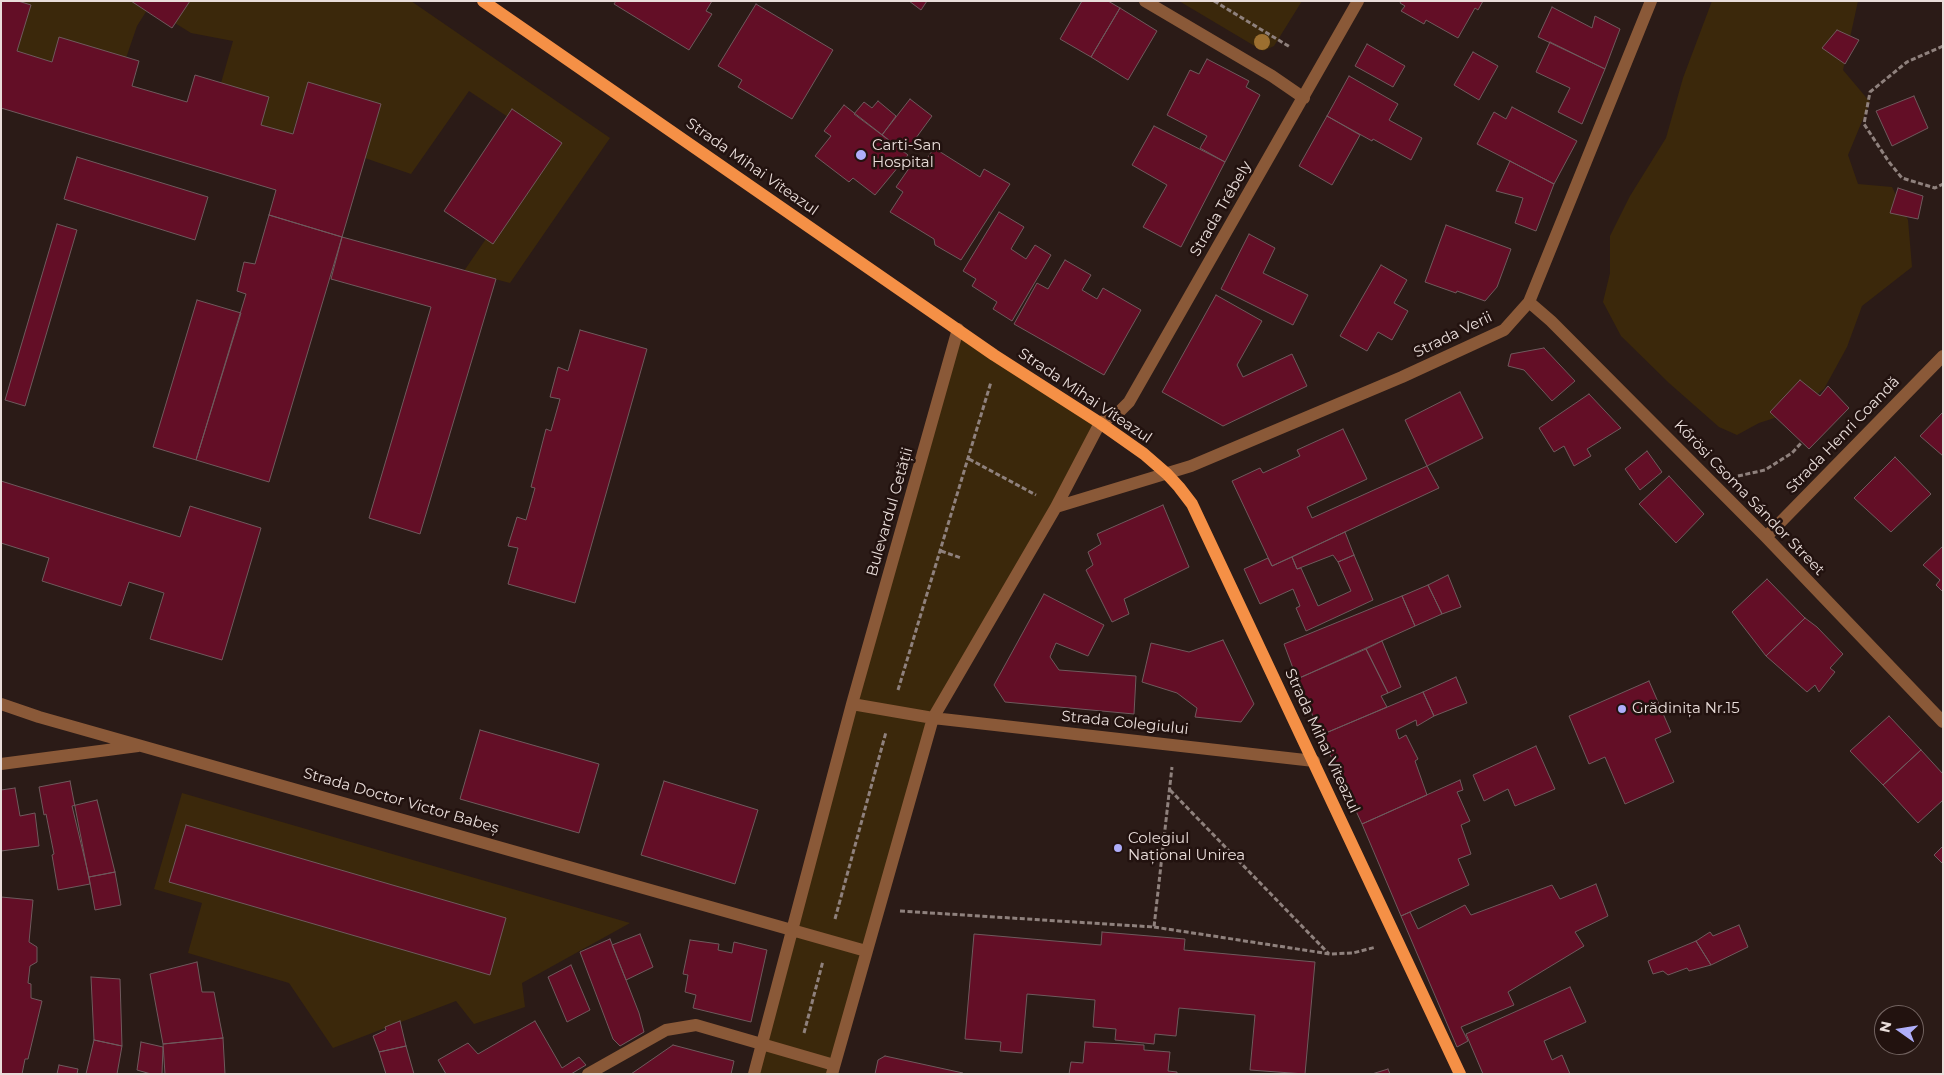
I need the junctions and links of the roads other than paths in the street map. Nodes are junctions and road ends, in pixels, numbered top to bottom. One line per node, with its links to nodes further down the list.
1 (483, 1): 7 (main road, Strada Mihai Viteazul)
2 (1145, 1): 5 (street)
3 (1358, 1): 5 (street, Strada Trébely)
4 (1651, 1): 6 (street, Strada Verii)
5 (1304, 98): 9 (street, Strada Trébely)
6 (1529, 302): 10 (street, Strada Verii); 12 (street, Kőrösi Csoma Sándor Street)
7 (958, 329): 9 (main road, Strada Mihai Viteazul); 14 (street, Bulevardul Cetății)
8 (1943, 356): 12 (street, Strada Henri Coandă)
9 (1100, 422): 10 (main road, Strada Mihai Viteazul); 11 (street)
10 (1166, 474): 11 (street); 18 (main road, Strada Mihai Viteazul)
11 (1056, 507): 15 (street)
12 (1766, 537): 16 (street, Kőrösi Csoma Sándor Street)
13 (1, 704): 17 (street, Strada Doctor Victor Babeș)
14 (852, 704): 15 (street); 20 (street, Bulevardul Cetății)
15 (933, 718): 18 (street, Strada Colegiului); 21 (street)
16 (1943, 722)
17 (144, 745): 19 (street); 20 (street, Strada Doctor Victor Babeș)
18 (1314, 761): 26 (main road, Strada Mihai Viteazul)
19 (1, 764)
20 (792, 929): 21 (street); 22 (street, Bulevardul Cetății)
21 (866, 950): 23 (street)
22 (762, 1044): 23 (street); 24 (street); 25 (street, Bulevardul Cetății)
23 (833, 1069)
24 (588, 1074)
25 (754, 1074)
26 (1460, 1074)

